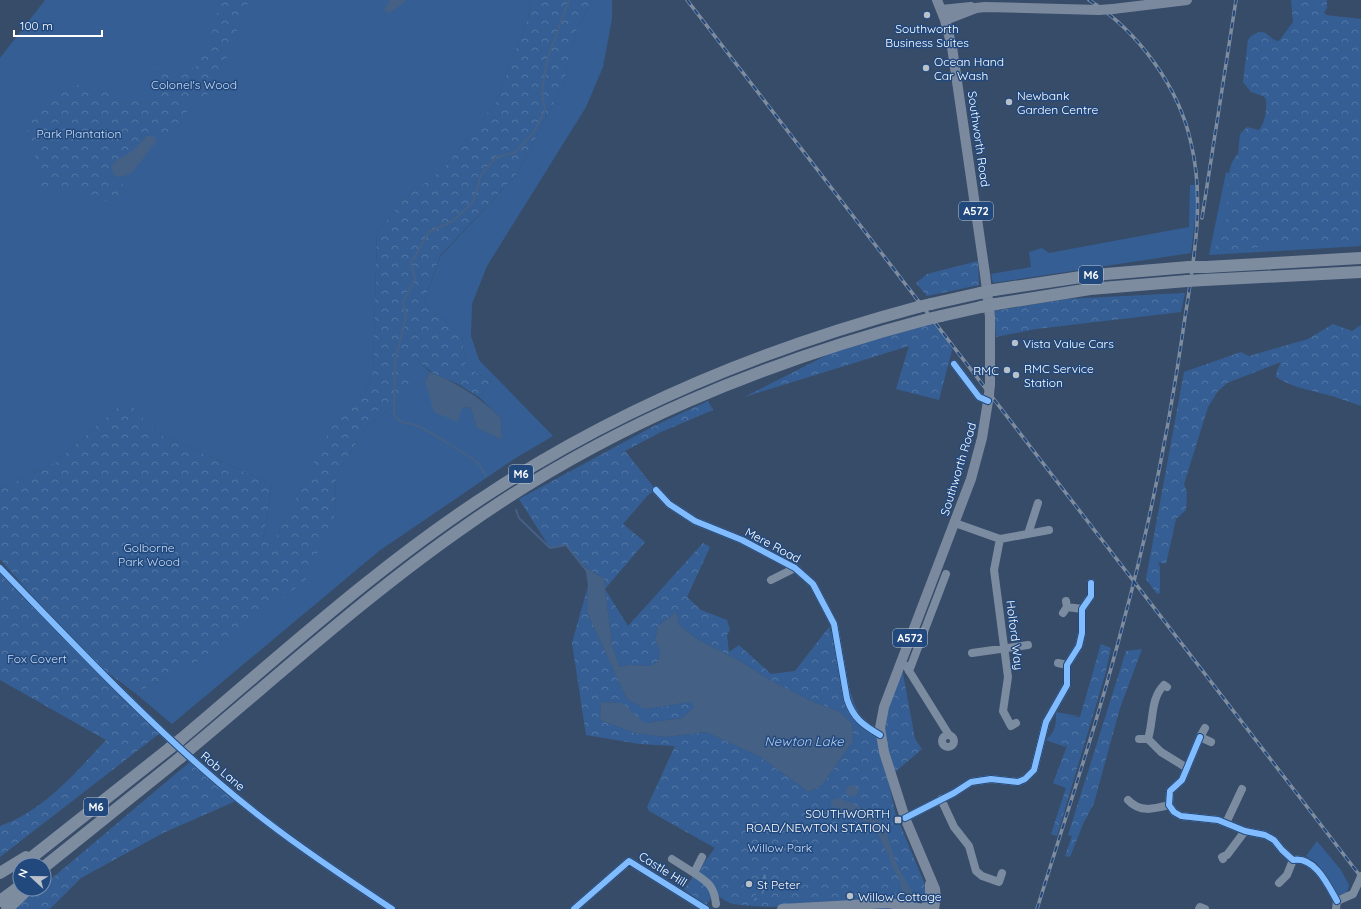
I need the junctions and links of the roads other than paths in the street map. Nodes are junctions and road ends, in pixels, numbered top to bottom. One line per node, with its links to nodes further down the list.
1 (937, 0): 3 (main road, Southworth Road / A572)
2 (1187, 0): 3 (main road, bridge)
3 (943, 15): 7 (main road, Southworth Road / A572, bridge)
4 (1361, 258): 45 (highway, M6, bridge)
5 (1361, 272): 46 (highway, M6, bridge)
6 (954, 364): 7 (street)
7 (989, 398): 10 (main road, Southworth Road / A572)
8 (656, 490): 15 (street, Mere Road)
9 (1038, 503): 12 (street)
10 (955, 523): 13 (street); 24 (main road, Southworth Road / A572)
11 (1049, 530): 12 (street)
12 (1028, 534): 13 (street)
13 (1000, 539): 22 (street, Holford Way)
14 (0, 568): 69 (street, Rob Lane)
15 (796, 568): 17 (street, Mere Road); 31 (street, Mere Road)
16 (947, 577): 27 (street)
17 (769, 580)
18 (1091, 581): 20 (street)
19 (1065, 607): 20 (street)
20 (1082, 609): 26 (street)
21 (1028, 645): 22 (street)
22 (1004, 649): 23 (street); 29 (street, Holford Way)
23 (972, 653)
24 (902, 658): 27 (street); 31 (main road, Southworth Road / A572)
25 (1058, 663): 26 (street)
26 (1067, 665): 39 (street)
27 (909, 671): 32 (street)
28 (1165, 685): 34 (street)
29 (1016, 723)
30 (1205, 728): 33 (street)
31 (880, 735): 42 (main road, Southworth Road / A572)
32 (949, 735)
33 (1200, 737): 36 (street); 37 (street)
34 (1148, 738): 35 (street); 37 (street)
35 (1139, 739)
36 (1211, 742)
37 (1187, 768): 41 (street)
38 (1242, 789): 43 (street)
39 (941, 800): 42 (street); 54 (street)
40 (1128, 800): 41 (street)
41 (1169, 805): 43 (street)
42 (905, 818): 59 (main road, Southworth Road / A572)
43 (1226, 823): 44 (street)
44 (1245, 831): 49 (street); 51 (street)
45 (60, 836): 47 (highway, M6); 55 (highway)
46 (70, 847): 52 (highway, M6); 53 (highway)
47 (33, 857)
48 (702, 857): 57 (street)
49 (1222, 857)
50 (672, 859): 57 (street)
51 (1293, 860): 61 (street); 66 (street)
52 (52, 861)
53 (52, 865)
54 (1002, 872)
55 (0, 873)
56 (12, 873): 60 (highway, M6)
57 (694, 873): 65 (street)
58 (1361, 878): 66 (street)
59 (930, 880): 73 (main road, Southworth Road / A572); 74 (main road, Southworth Road / A572)
60 (0, 882)
61 (1279, 883)
62 (12, 892): 64 (highway)
63 (20, 897): 68 (highway)
64 (0, 901)
65 (716, 903)
66 (1337, 905)
67 (846, 907): 72 (main road); 73 (main road)
68 (8, 909)
69 (392, 909)
70 (574, 909): 71 (street, Castle Hill)
71 (706, 909)
72 (782, 909)
73 (924, 909)
74 (934, 909)

